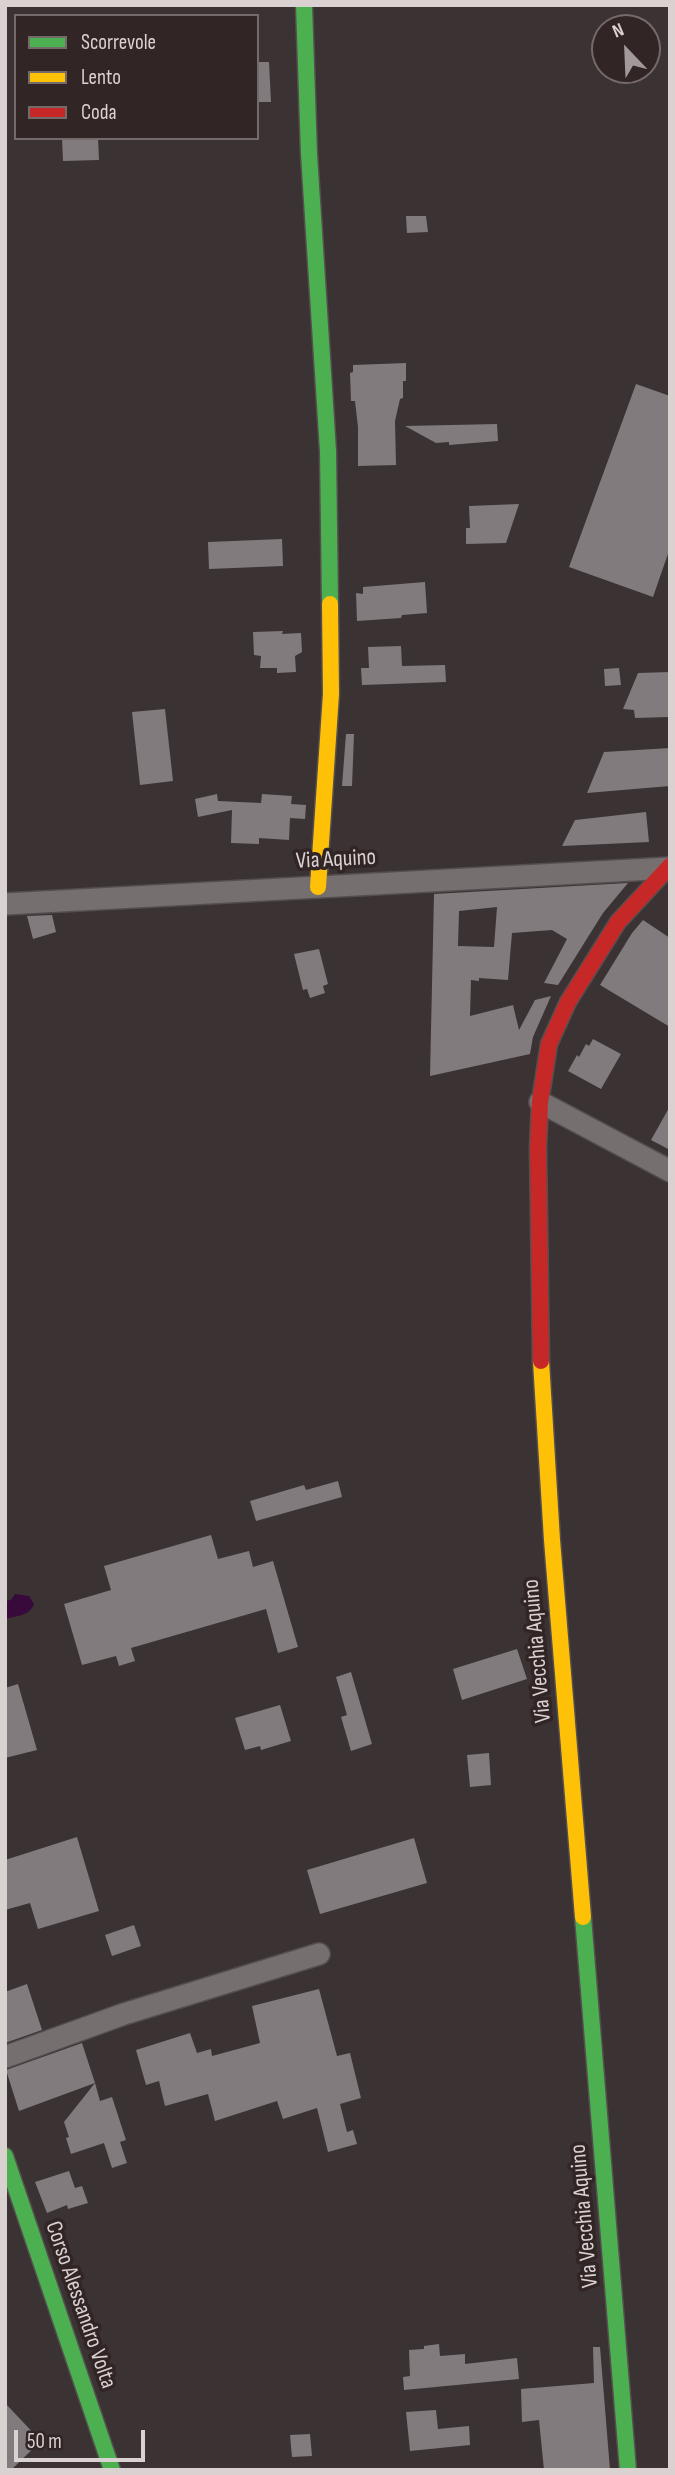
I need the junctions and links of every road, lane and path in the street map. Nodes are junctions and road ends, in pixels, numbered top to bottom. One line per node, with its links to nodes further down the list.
1 (304, 5): 3 (street)
2 (669, 867): 3 (street, Via Aquino); 5 (street, Via Vecchia Aquino)
3 (317, 887): 4 (street, Via Aquino)
4 (5, 904)
5 (540, 1102): 6 (street); 11 (street, Via Vecchia Aquino)
6 (670, 1171)
7 (319, 1954): 8 (street)
8 (5, 2057)
9 (5, 2156): 10 (street, Corso Alessandro Volta)
10 (112, 2470)
11 (628, 2470)

